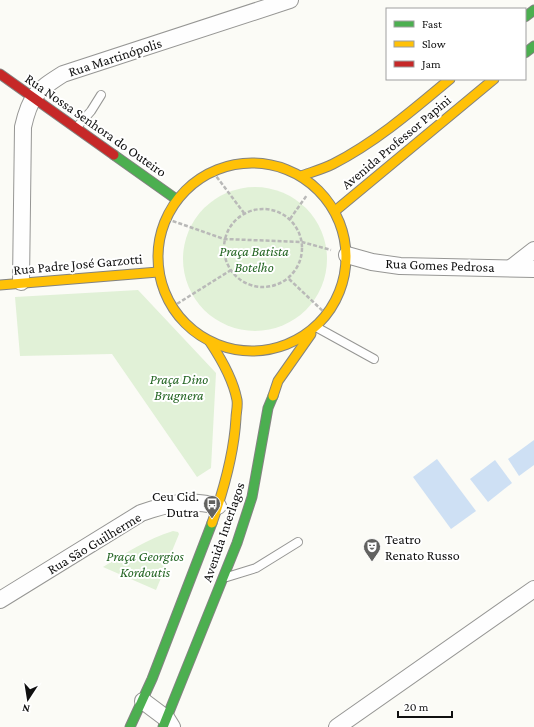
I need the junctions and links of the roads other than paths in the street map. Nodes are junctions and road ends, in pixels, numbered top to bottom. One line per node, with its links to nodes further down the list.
1 (290, 0): 10 (street, Rua Martinópolis)
2 (534, 10): 3 (main road)
3 (526, 16)
4 (534, 46): 5 (main road)
5 (526, 52)
6 (0, 74): 10 (main road, Rua Nossa Senhora do Outeiro)
7 (449, 80): 12 (main road, Avenida Professor Papini)
8 (493, 80): 14 (main road, Avenida Professor Papini)
9 (101, 95): 11 (lane)
10 (32, 98): 11 (main road, Rua Nossa Senhora do Outeiro); 20 (street, Rua Martinópolis)
11 (75, 128): 13 (main road, Rua Nossa Senhora do Outeiro)
12 (301, 176): 13 (main road); 14 (main road)
13 (176, 199): 19 (main road)
14 (335, 211): 16 (main road)
15 (534, 250): 17 (street)
16 (347, 255): 17 (street, Rua Gomes Pedrosa); 22 (main road)
17 (511, 268): 18 (street, Rua Gomes Pedrosa)
18 (534, 269)
19 (158, 272): 20 (main road, Rua Padre José Garzotti); 23 (main road)
20 (21, 282): 21 (main road, Rua Padre José Garzotti)
21 (0, 285)
22 (316, 326): 23 (main road); 24 (lane); 27 (main road, Avenida Interlagos)
23 (210, 342): 25 (main road, Avenida Interlagos)
24 (374, 359)
25 (218, 506): 29 (street, Rua São Guilherme); 30 (main road, Avenida Interlagos)
26 (298, 542): 27 (lane)
27 (222, 579): 31 (main road, Avenida Interlagos)
28 (534, 589): 33 (street)
29 (0, 600)
30 (143, 701): 31 (street); 32 (main road, Avenida Interlagos)
31 (167, 724)
32 (130, 727)
33 (337, 727)

